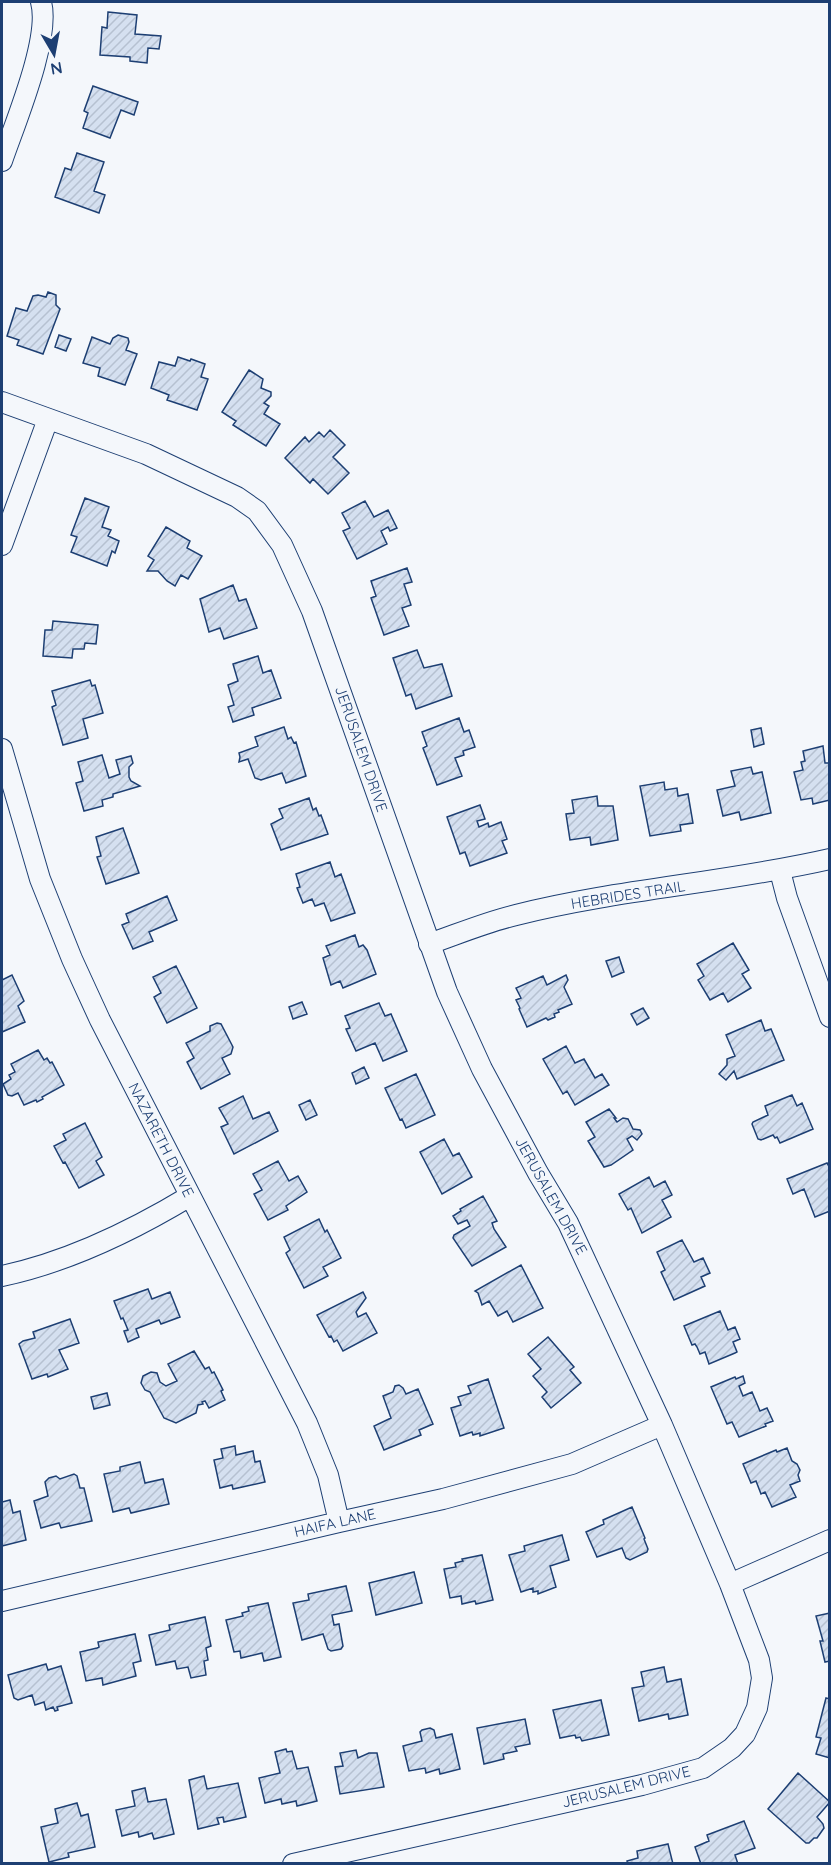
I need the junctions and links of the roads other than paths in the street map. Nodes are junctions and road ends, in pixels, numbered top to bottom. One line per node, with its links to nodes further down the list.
1 (41, 2): 2 (street)
2 (2, 160)
3 (2, 402): 4 (street, JERUSALEM DRIVE)
4 (48, 419): 5 (street); 9 (street, JERUSALEM DRIVE)
5 (2, 545)
6 (2, 749): 11 (street, NAZARETH DRIVE)
7 (830, 859): 8 (street, HEBRIDES TRAIL)
8 (780, 871): 9 (street, HEBRIDES TRAIL); 10 (street)
9 (429, 944): 13 (street, JERUSALEM DRIVE)
10 (830, 1017)
11 (190, 1196): 12 (street); 14 (street, NAZARETH DRIVE)
12 (2, 1276)
13 (662, 1425): 14 (street, HAIFA LANE); 16 (street, JERUSALEM DRIVE)
14 (339, 1522): 17 (street, HAIFA LANE)
15 (830, 1540): 16 (street)
16 (730, 1584): 18 (street, JERUSALEM DRIVE)
17 (2, 1601)
18 (293, 1863)

